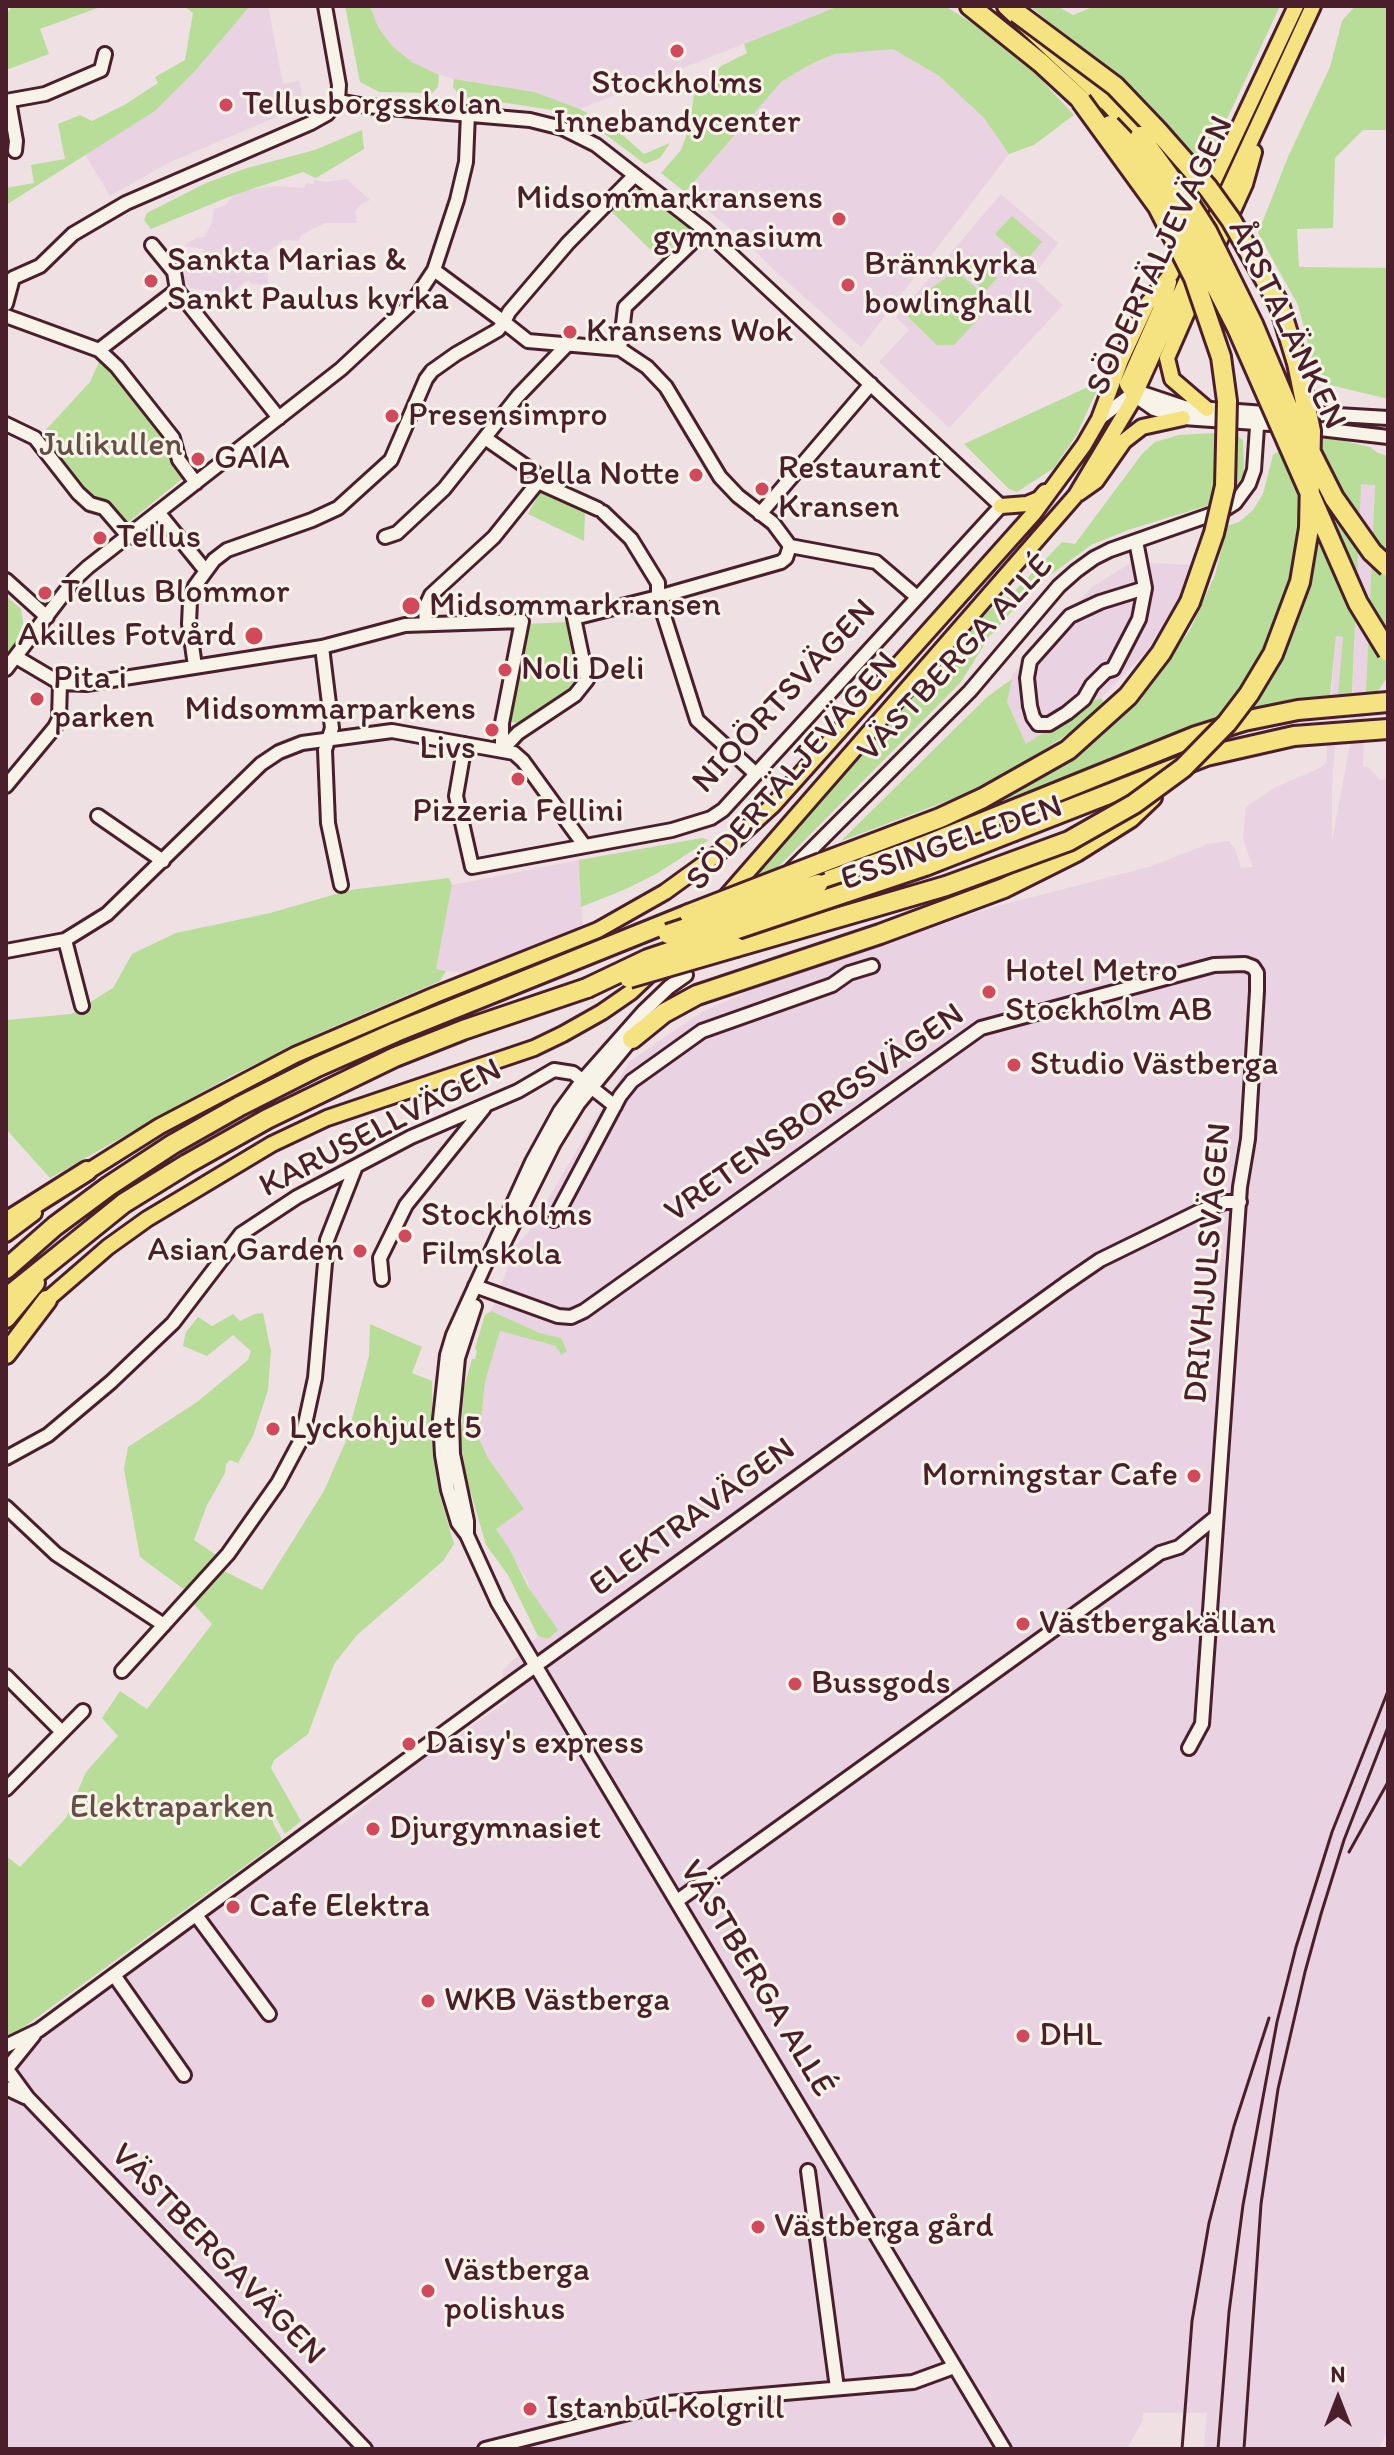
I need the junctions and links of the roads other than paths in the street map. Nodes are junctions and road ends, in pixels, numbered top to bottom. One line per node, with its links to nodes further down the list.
1 (325, 6): 9 (street)
2 (970, 6): 10 (highway, ESSINGELEDEN)
3 (1296, 6): 17 (main road, SÖDERTÄLJEVÄGEN)
4 (1313, 6): 7 (main road, SÖDERTÄLJEVÄGEN)
5 (1012, 10): 48 (highway, ÅRSTALÄNKEN, bridge); 69 (highway, ESSINGELEDEN, bridge)
6 (105, 54): 8 (street)
7 (1270, 94): 27 (main road, SÖDERTÄLJEVÄGEN); 28 (main road)
8 (8, 101): 12 (street)
9 (338, 101): 11 (street); 18 (street)
10 (1081, 101): 57 (highway, ÅRSTALÄNKEN, bridge); 78 (highway, ESSINGELEDEN, bridge)
11 (468, 113): 13 (street); 16 (street)
12 (15, 151)
13 (634, 176): 14 (street); 22 (street)
14 (705, 230): 24 (street); 26 (street)
15 (152, 245): 19 (street)
16 (434, 270): 22 (street); 29 (street)
17 (1171, 274): 27 (main road); 33 (main road, SÖDERTÄLJEVÄGEN)
18 (9, 277): 20 (street)
19 (177, 290): 25 (street); 29 (street)
20 (6, 304)
21 (6, 316): 25 (street)
22 (504, 322): 23 (street); 49 (street)
23 (567, 345): 24 (street); 36 (street)
24 (620, 349): 43 (street)
25 (99, 350): 39 (street)
26 (871, 384): 41 (street); 43 (street)
27 (1134, 395): 28 (street); 30 (street); 33 (street); 40 (main road, SÖDERTÄLJEVÄGEN)
28 (1207, 409): 31 (street)
29 (279, 418): 39 (street)
30 (1183, 418): 31 (street); 40 (main road)
31 (1258, 418): 32 (street); 35 (street); 46 (street, VÄSTBERGA ALLÉ)
32 (1388, 418)
33 (1099, 419): 37 (main road, SÖDERTÄLJEVÄGEN)
34 (6, 424): 44 (street)
35 (1388, 437)
36 (485, 438): 38 (street); 45 (street)
37 (1068, 469): 41 (main road); 87 (main road, SÖDERTÄLJEVÄGEN)
38 (538, 482): 52 (street); 55 (street)
39 (196, 483): 42 (street)
40 (1076, 495): 99 (main road, SÖDERTÄLJEVÄGEN)
41 (1001, 506): 53 (street, NIOÖRTSVÄGEN)
42 (158, 512): 44 (street); 49 (street)
43 (760, 514): 47 (street)
44 (129, 537): 54 (street)
45 (385, 537)
46 (1136, 541): 51 (street); 79 (street, VÄSTBERGA ALLÉ)
47 (790, 546): 52 (street); 53 (street)
48 (1388, 567)
49 (205, 570): 59 (street)
50 (6, 580): 54 (street)
51 (1145, 588): 51 (street)
52 (658, 597): 66 (street); 67 (street)
53 (917, 597): 67 (street, NIOÖRTSVÄGEN)
54 (47, 617): 58 (street)
55 (426, 623): 56 (street); 66 (street)
56 (322, 647): 59 (street); 64 (street)
57 (1388, 652)
58 (16, 657): 60 (street); 61 (street)
59 (195, 666): 61 (street)
60 (6, 669)
61 (60, 683): 68 (street)
62 (1388, 702): 78 (highway, bridge)
63 (1388, 729): 80 (highway, bridge)
64 (330, 739): 65 (street); 72 (street); 73 (street)
65 (465, 744): 66 (street); 71 (street, NIOÖRTSVÄGEN)
66 (502, 750): 71 (street)
67 (756, 774): 71 (street, NIOÖRTSVÄGEN)
68 (6, 786)
69 (1159, 788): 80 (highway, ESSINGELEDEN, bridge); 82 (highway, bridge)
70 (98, 816): 72 (street)
71 (584, 845)
72 (163, 861): 74 (street)
73 (341, 885)
74 (65, 940): 75 (street); 81 (street)
75 (6, 951)
76 (872, 966): 85 (street)
77 (1253, 967): 88 (street, DRIVHJULSVÄGEN); 97 (street, VRETENSBORGSVÄGEN)
78 (551, 971): 91 (highway)
79 (686, 975): 82 (street, VÄSTBERGA ALLÉ); 83 (street, VÄSTBERGA ALLÉ)
80 (587, 988): 94 (highway)
81 (82, 1006)
82 (632, 1039): 83 (street, VÄSTBERGA ALLÉ)
83 (586, 1084): 84 (street, KARUSELLVÄGEN); 85 (street); 97 (street, VÄSTBERGA ALLÉ)
84 (485, 1106): 86 (street, KARUSELLVÄGEN); 96 (street)
85 (615, 1106): 89 (street)
86 (356, 1166): 103 (street, KARUSELLVÄGEN); 106 (street)
87 (87, 1171): 90 (highway); 92 (main road, SÖDERTÄLJEVÄGEN)
88 (1240, 1202): 105 (street, DRIVHJULSVÄGEN); 107 (street, ELEKTRAVÄGEN)
89 (554, 1220)
90 (6, 1222)
91 (55, 1226): 93 (highway); 95 (highway)
92 (6, 1234)
93 (6, 1255)
94 (49, 1263): 98 (highway); 100 (highway)
95 (6, 1269)
96 (382, 1279)
97 (479, 1287): 107 (street, VÄSTBERGA ALLÉ)
98 (6, 1298)
99 (47, 1300): 101 (main road, SÖDERTÄLJEVÄGEN); 102 (highway)
100 (6, 1318)
101 (6, 1338)
102 (6, 1354)
103 (6, 1458)
104 (6, 1507): 106 (street)
105 (1216, 1517): 112 (street, DRIVHJULSVÄGEN); 114 (street)
106 (164, 1625): 108 (street)
107 (537, 1665): 114 (street, VÄSTBERGA ALLÉ); 115 (street, ELEKTRAVÄGEN)
108 (122, 1671)
109 (6, 1676): 111 (street)
110 (83, 1711): 111 (street)
111 (62, 1732): 113 (street)
112 (1189, 1748)
113 (6, 1789)
114 (677, 1901): 125 (street, VÄSTBERGA ALLÉ)
115 (196, 1915): 116 (street, ELEKTRAVÄGEN); 117 (street)
116 (114, 1975): 118 (street, ELEKTRAVÄGEN); 121 (street)
117 (269, 2014)
118 (39, 2030): 119 (street, ELEKTRAVÄGEN); 120 (street, ELEKTRAVÄGEN)
119 (6, 2046)
120 (7, 2069): 123 (street, VÄSTBERGAVÄGEN)
121 (184, 2075)
122 (6, 2088): 123 (street, VÄSTBERGAVÄGEN)
123 (28, 2098): 127 (street, VÄSTBERGAVÄGEN)
124 (808, 2171): 126 (street)
125 (954, 2367): 126 (street); 129 (street, VÄSTBERGA ALLÉ)
126 (837, 2388): 128 (street)
127 (365, 2449)
128 (485, 2449)
129 (1004, 2449)

